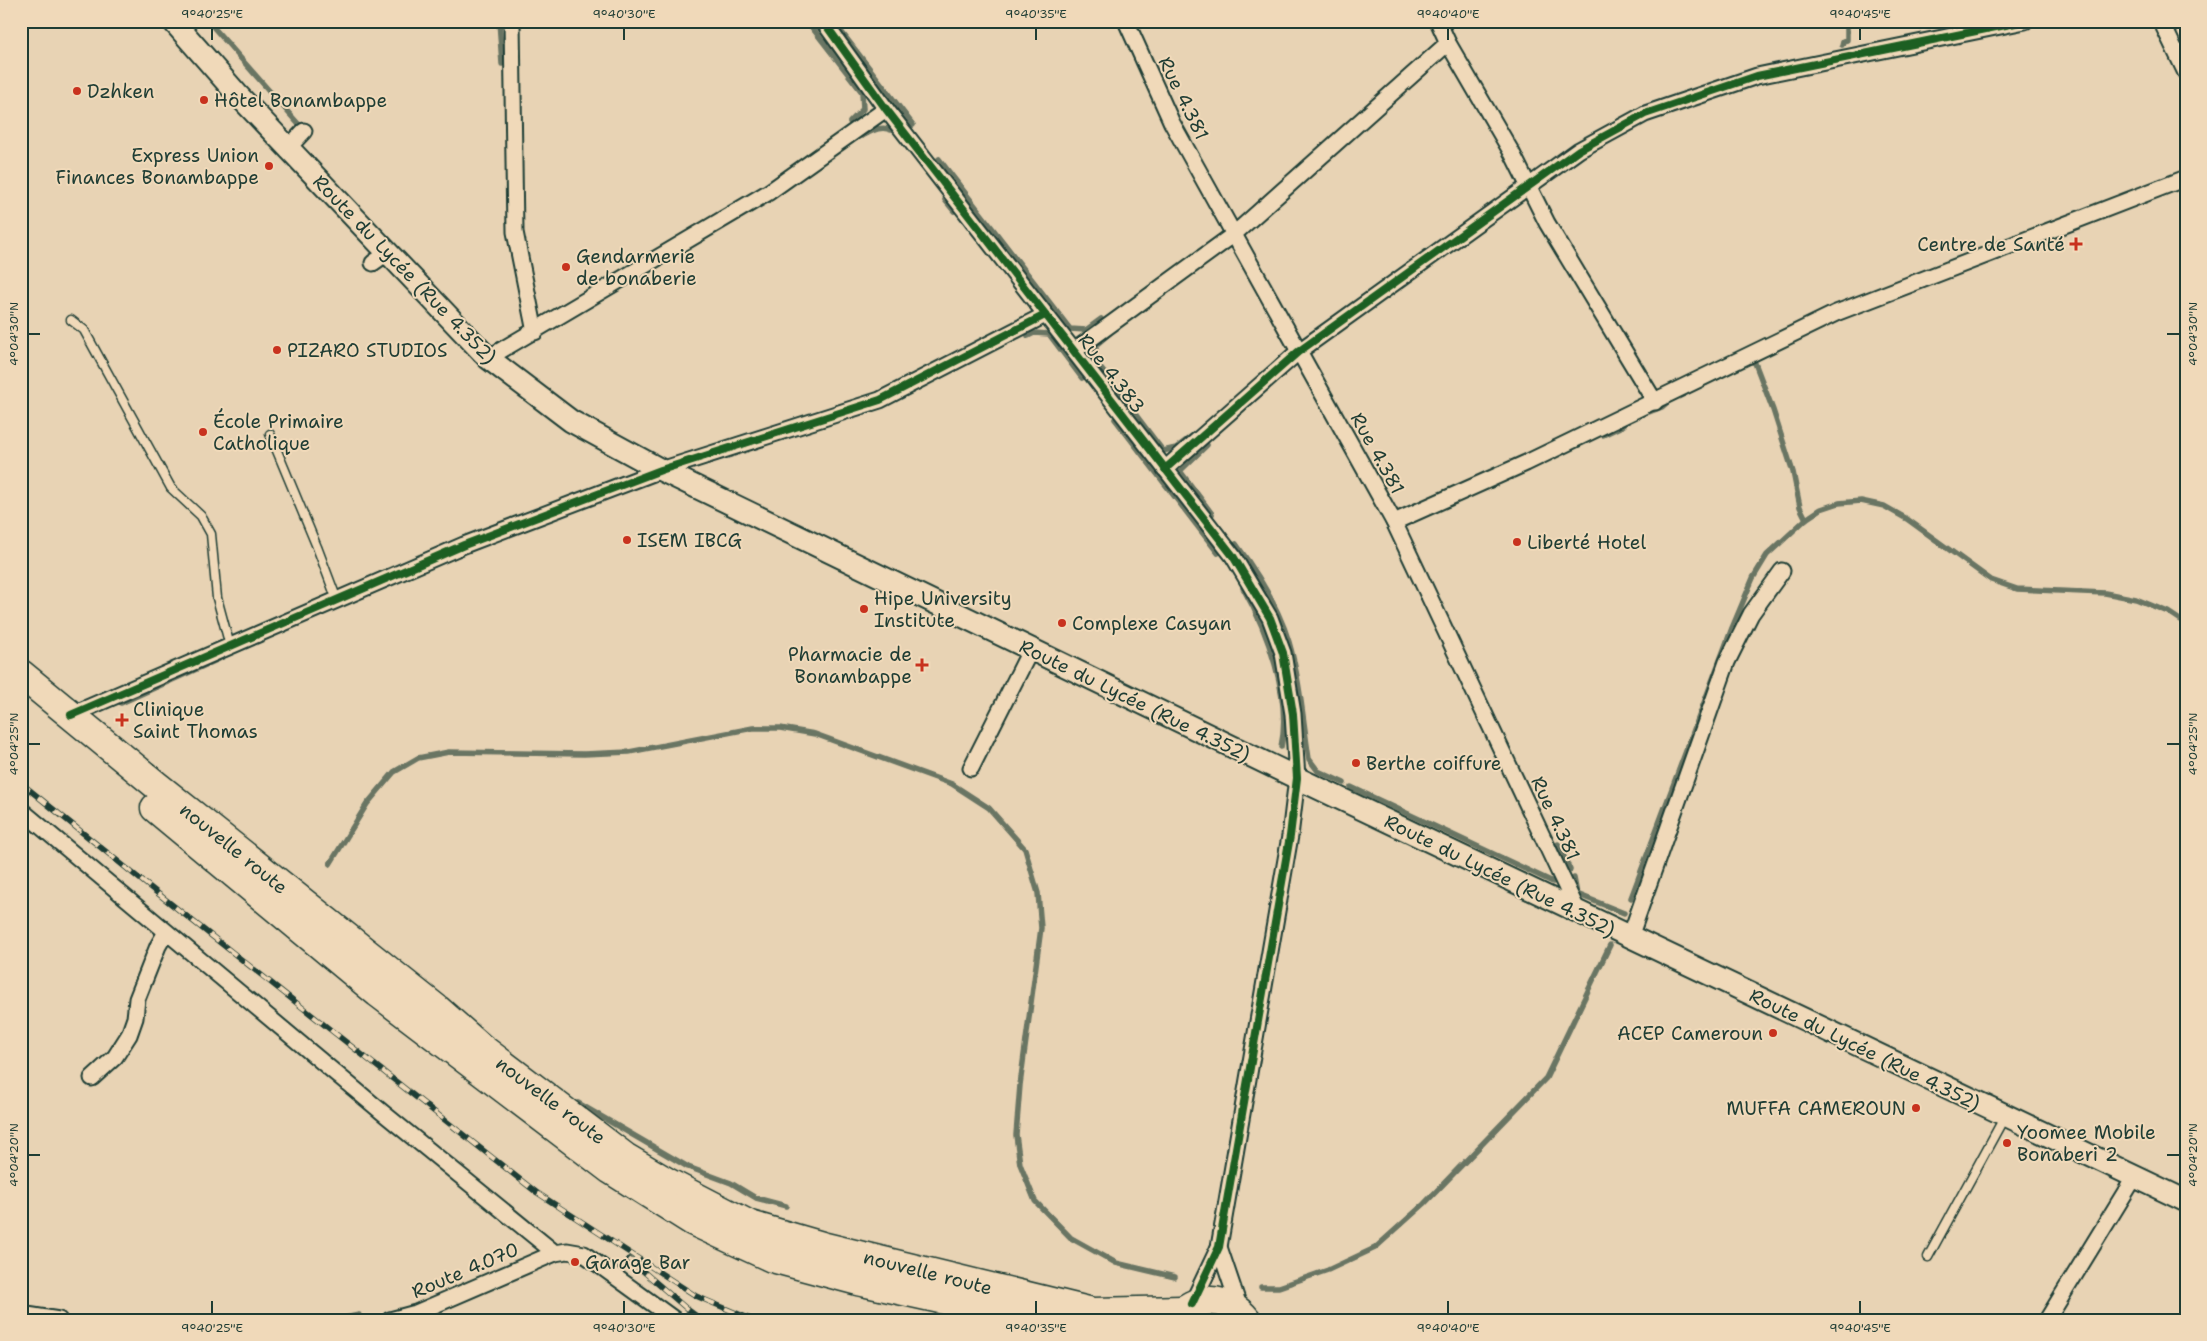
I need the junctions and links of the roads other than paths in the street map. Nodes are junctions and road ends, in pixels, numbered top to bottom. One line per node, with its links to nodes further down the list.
1 (173, 21): 12 (main road, Route du Lycée (Rue 4.352))
2 (512, 21): 18 (street)
3 (823, 21): 10 (street, Rue 4.383)
4 (1126, 21): 15 (street, Rue 4.381)
5 (1438, 21): 8 (street)
6 (2024, 21): 14 (street)
7 (2161, 21): 9 (street)
8 (1448, 43): 14 (street); 15 (street)
9 (2186, 73)
10 (886, 109): 16 (street, Rue 4.383); 18 (street)
11 (304, 131): 12 (street)
12 (288, 148): 21 (main road, Route du Lycée (Rue 4.352))
13 (2186, 178): 22 (street)
14 (1528, 186): 20 (street); 22 (street)
15 (1233, 235): 19 (street); 20 (street, Rue 4.381)
16 (1045, 316): 19 (street, Rue 4.383); 25 (street)
17 (71, 320): 29 (lane)
18 (535, 332): 21 (street)
19 (1074, 351): 24 (street, Rue 4.383)
20 (1298, 352): 24 (street); 26 (street, Rue 4.381)
21 (488, 358): 25 (main road, Route du Lycée (Rue 4.352))
22 (1655, 402): 26 (street)
23 (270, 434): 28 (lane)
24 (1165, 469): 35 (street, Rue 4.383)
25 (660, 470): 28 (street); 30 (main road, Route du Lycée (Rue 4.352))
26 (1394, 522): 38 (street, Rue 4.381)
27 (1782, 571): 40 (street)
28 (336, 600): 29 (street)
29 (230, 646): 33 (street)
30 (1031, 649): 34 (street); 35 (main road, Route du Lycée (Rue 4.352))
31 (21, 674): 33 (highway, nouvelle route)
32 (21, 697): 36 (highway, nouvelle route)
33 (71, 715): 36 (highway, nouvelle route)
34 (971, 768)
35 (1297, 778): 38 (main road, Route du Lycée (Rue 4.352)); 46 (street, Rue 4.383)
36 (150, 792): 41 (highway, nouvelle route)
37 (21, 810): 39 (street)
38 (1578, 912): 40 (main road, Route du Lycée (Rue 4.352))
39 (166, 932): 42 (street); 47 (street)
40 (1630, 937): 43 (main road, Route du Lycée (Rue 4.352))
41 (473, 1054): 49 (highway, nouvelle route); 56 (highway, nouvelle route)
42 (92, 1078)
43 (2005, 1116): 44 (main road, Route du Lycée (Rue 4.352)); 48 (lane)
44 (2134, 1178): 45 (main road, Route du Lycée (Rue 4.352)); 57 (street)
45 (2186, 1201)
46 (1219, 1246): 49 (street); 51 (street)
47 (555, 1253): 52 (street, Route 4.070); 55 (street)
48 (1928, 1258)
49 (1183, 1311): 51 (highway, nouvelle route)
50 (21, 1314): 53 (street)
51 (1244, 1316)
52 (416, 1317): 54 (street, Route 4.070)
53 (59, 1320)
54 (390, 1320)
55 (675, 1320)
56 (1036, 1320)
57 (2047, 1320)

